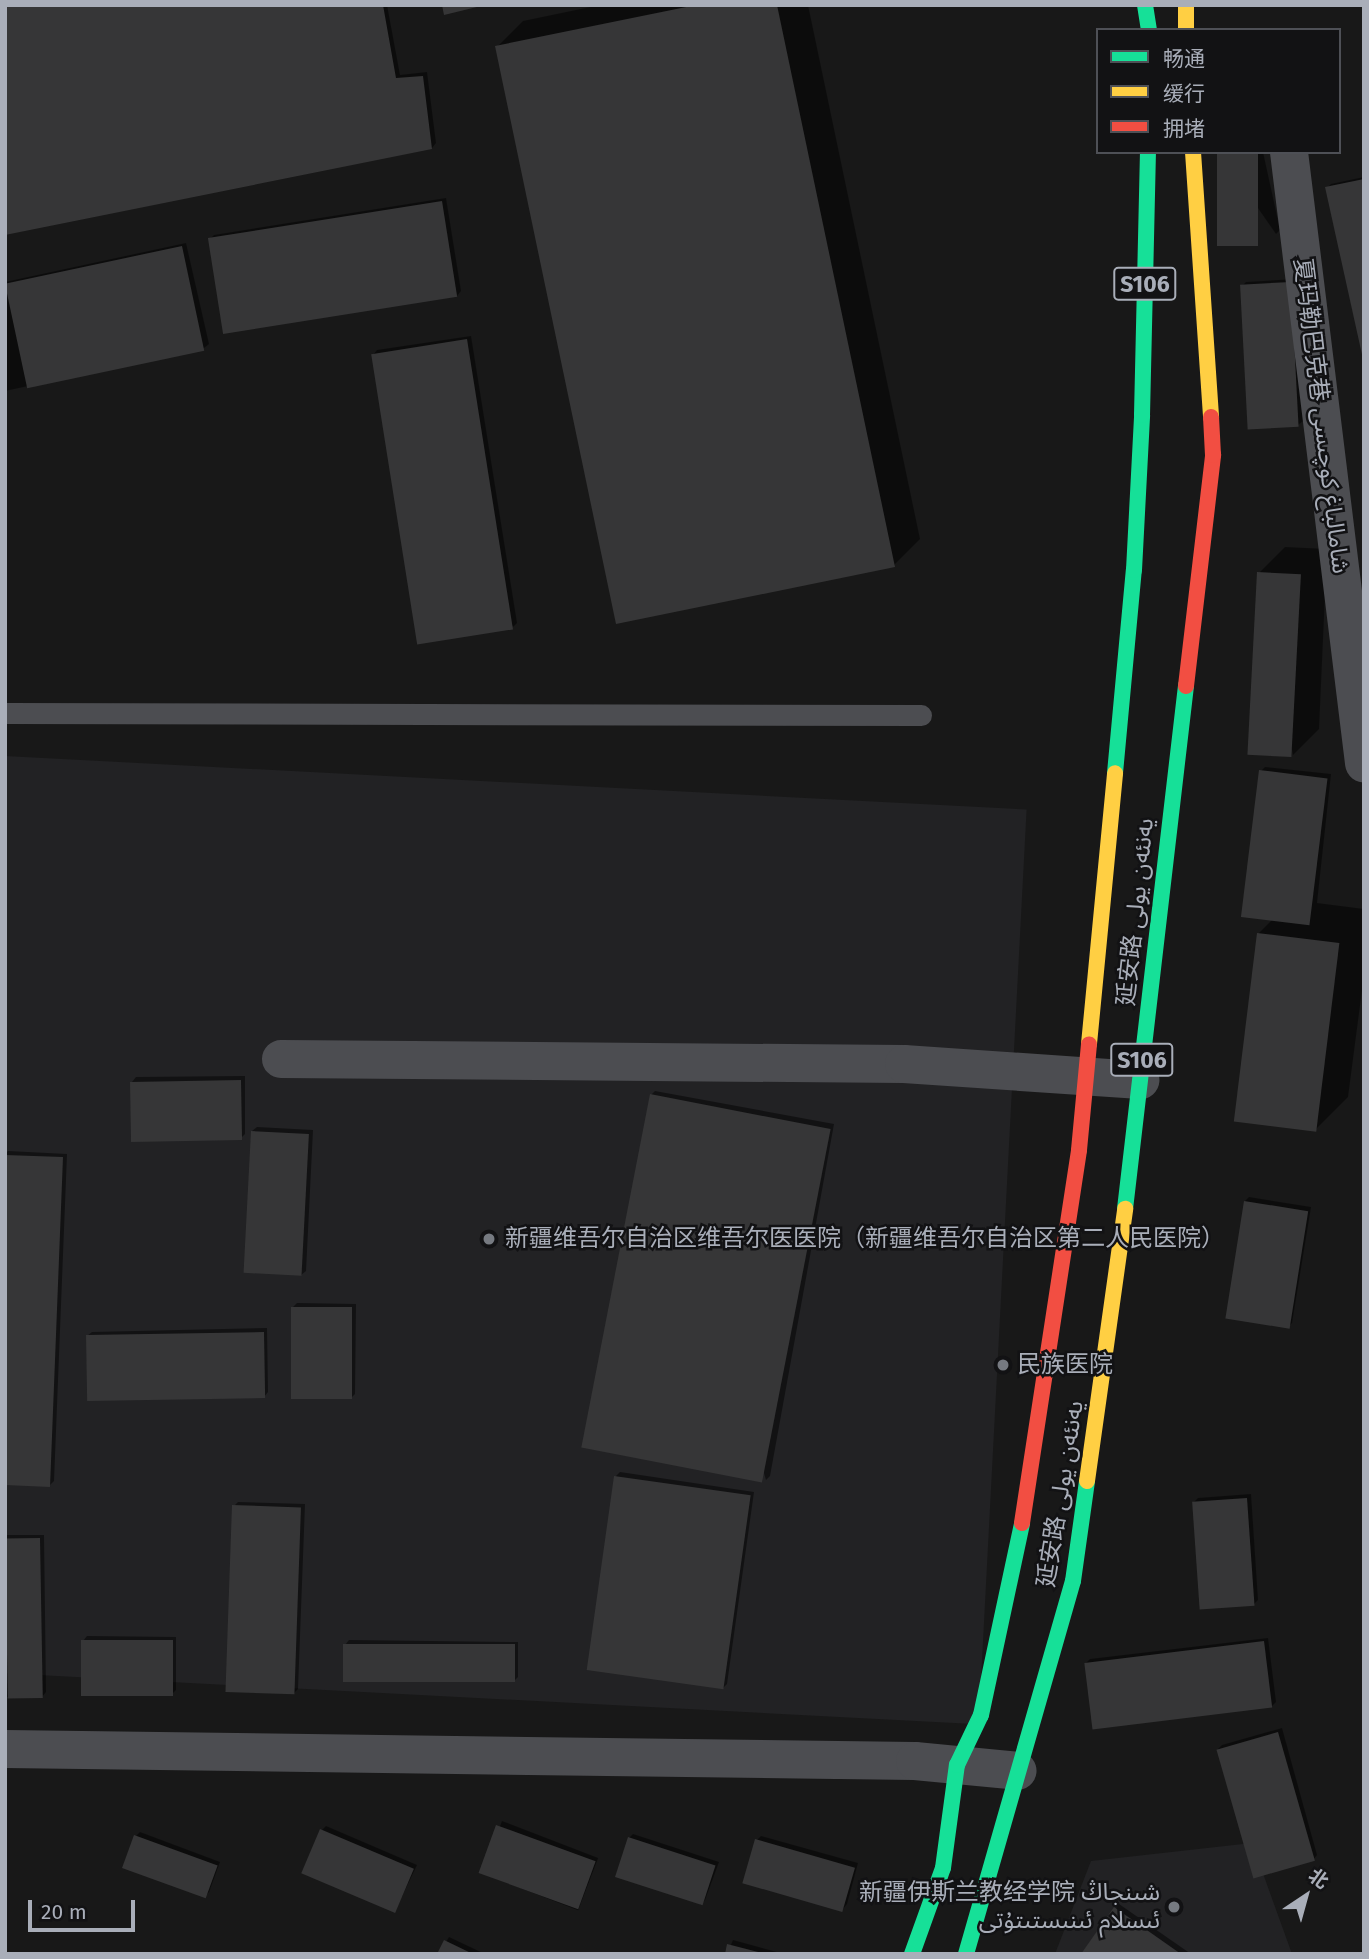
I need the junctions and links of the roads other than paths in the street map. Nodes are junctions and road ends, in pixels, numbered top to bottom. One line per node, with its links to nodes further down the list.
1 (1145, 5): 3 (main road)
2 (1186, 5): 4 (main road)
3 (1149, 28)
4 (1186, 28)
5 (1148, 154): 12 (main road, 延安路 يەنئەن يولى / S106)
6 (1193, 154): 13 (main road, 延安路 يەنئەن يولى / S106)
7 (1289, 154): 10 (street, 夏玛勒巴克巷 شامالباغ كوچىسى)
8 (5, 713): 9 (lane)
9 (921, 715)
10 (1364, 763)
11 (282, 1059): 12 (street)
12 (1087, 1076): 13 (street); 15 (main road, 延安路 يەنئەن يولى)
13 (1140, 1080): 16 (main road, 延安路 يەنئەن يولى / S106)
14 (5, 1749): 15 (street)
15 (957, 1765): 16 (street); 17 (main road, 延安路 يەنئەن يولى)
16 (1018, 1771): 18 (main road, 延安路 يەنئەن يولى / S106)
17 (912, 1954)
18 (966, 1954)

